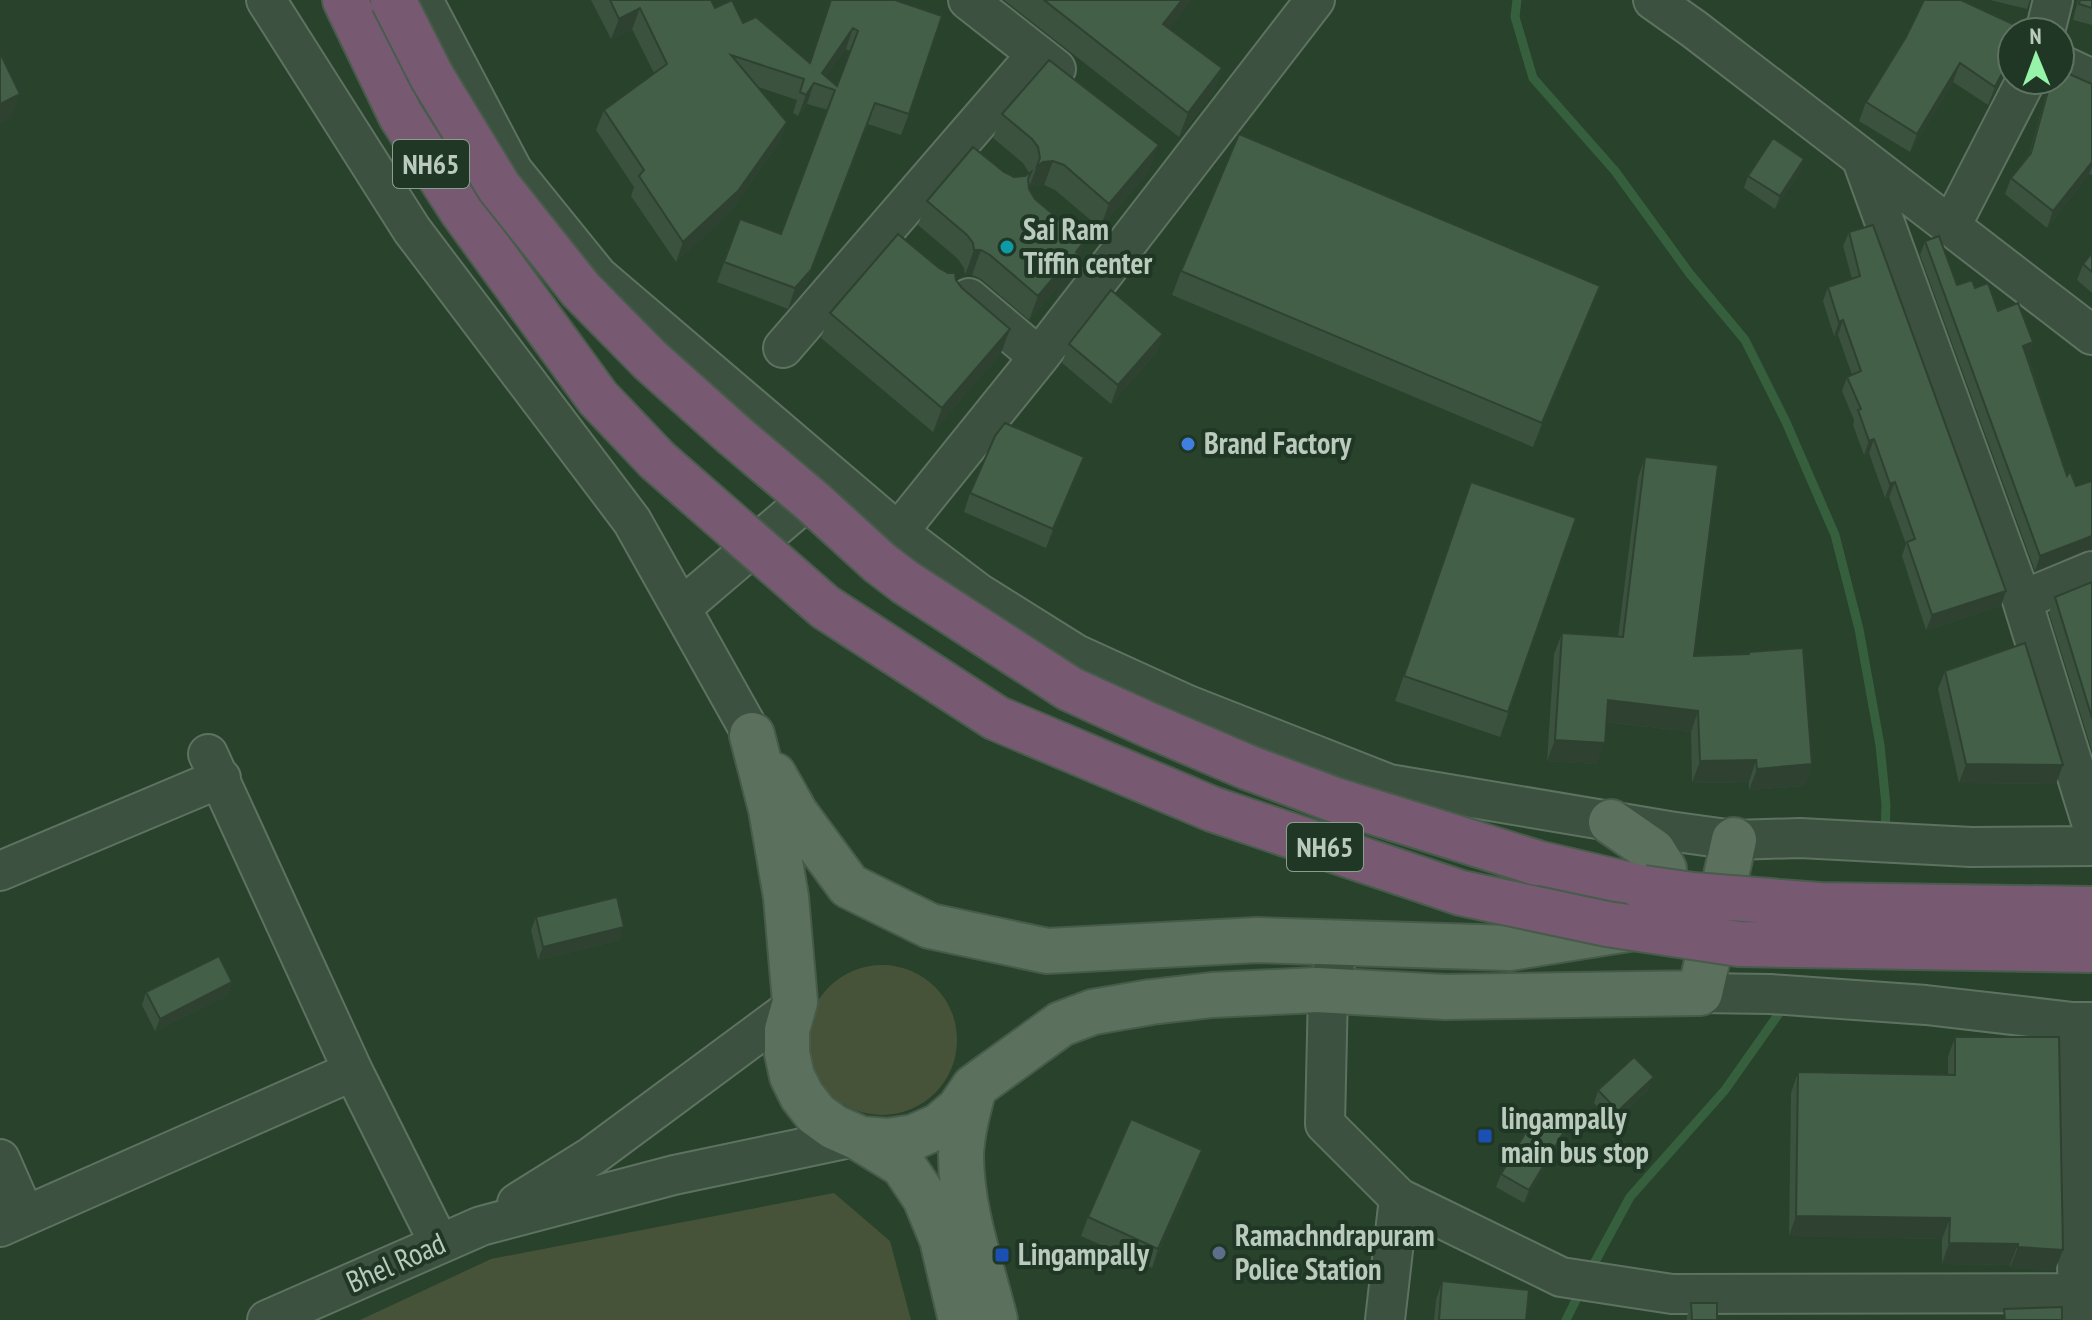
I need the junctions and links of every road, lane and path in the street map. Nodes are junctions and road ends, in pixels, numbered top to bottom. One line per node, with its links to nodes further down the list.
1 (266, 0): 22 (street)
2 (345, 0): 32 (highway, NH65, bridge)
3 (393, 0): 29 (highway, NH65, bridge)
4 (423, 0): 18 (street)
5 (968, 0): 9 (street)
6 (1315, 0): 17 (street)
7 (1653, 0): 8 (street)
8 (1698, 14): 12 (street)
9 (1037, 54): 10 (street); 16 (street)
10 (1086, 92)
11 (2018, 96): 13 (street)
12 (1861, 157): 13 (street); 21 (street)
13 (1951, 226): 15 (street)
14 (967, 296): 17 (street)
15 (2092, 335)
16 (783, 348)
17 (1039, 357): 19 (street)
18 (834, 477): 19 (street); 22 (street)
19 (898, 532): 24 (street)
20 (2092, 571): 21 (street)
21 (2022, 600): 25 (street)
22 (681, 608): 23 (street)
23 (752, 735): 30 (main road); 36 (main road)
24 (1611, 822): 26 (street); 31 (main road)
25 (2092, 825)
26 (1734, 840): 27 (street); 34 (main road)
27 (2092, 846)
28 (0, 871): 38 (street)
29 (2092, 909)
30 (1340, 944): 31 (main road); 33 (street)
31 (1472, 948): 35 (main road)
32 (2092, 950)
33 (1328, 991): 35 (main road); 39 (main road); 42 (street)
34 (1700, 993): 35 (main road); 37 (street)
35 (1551, 995)
36 (792, 1008): 40 (main road); 44 (street)
37 (2083, 1022): 47 (street)
38 (353, 1071): 43 (street); 45 (street)
39 (974, 1087): 40 (main road); 50 (main road)
40 (858, 1138): 44 (street); 49 (main road)
41 (0, 1159): 43 (street)
42 (1399, 1198): 46 (street); 51 (street)
43 (12, 1222)
44 (481, 1226): 45 (street, Bhel Road)
45 (439, 1243): 48 (street, Bhel Road)
46 (1665, 1301): 47 (street)
47 (2082, 1302)
48 (267, 1320)
49 (961, 1320)
50 (995, 1320)
51 (1385, 1320)

